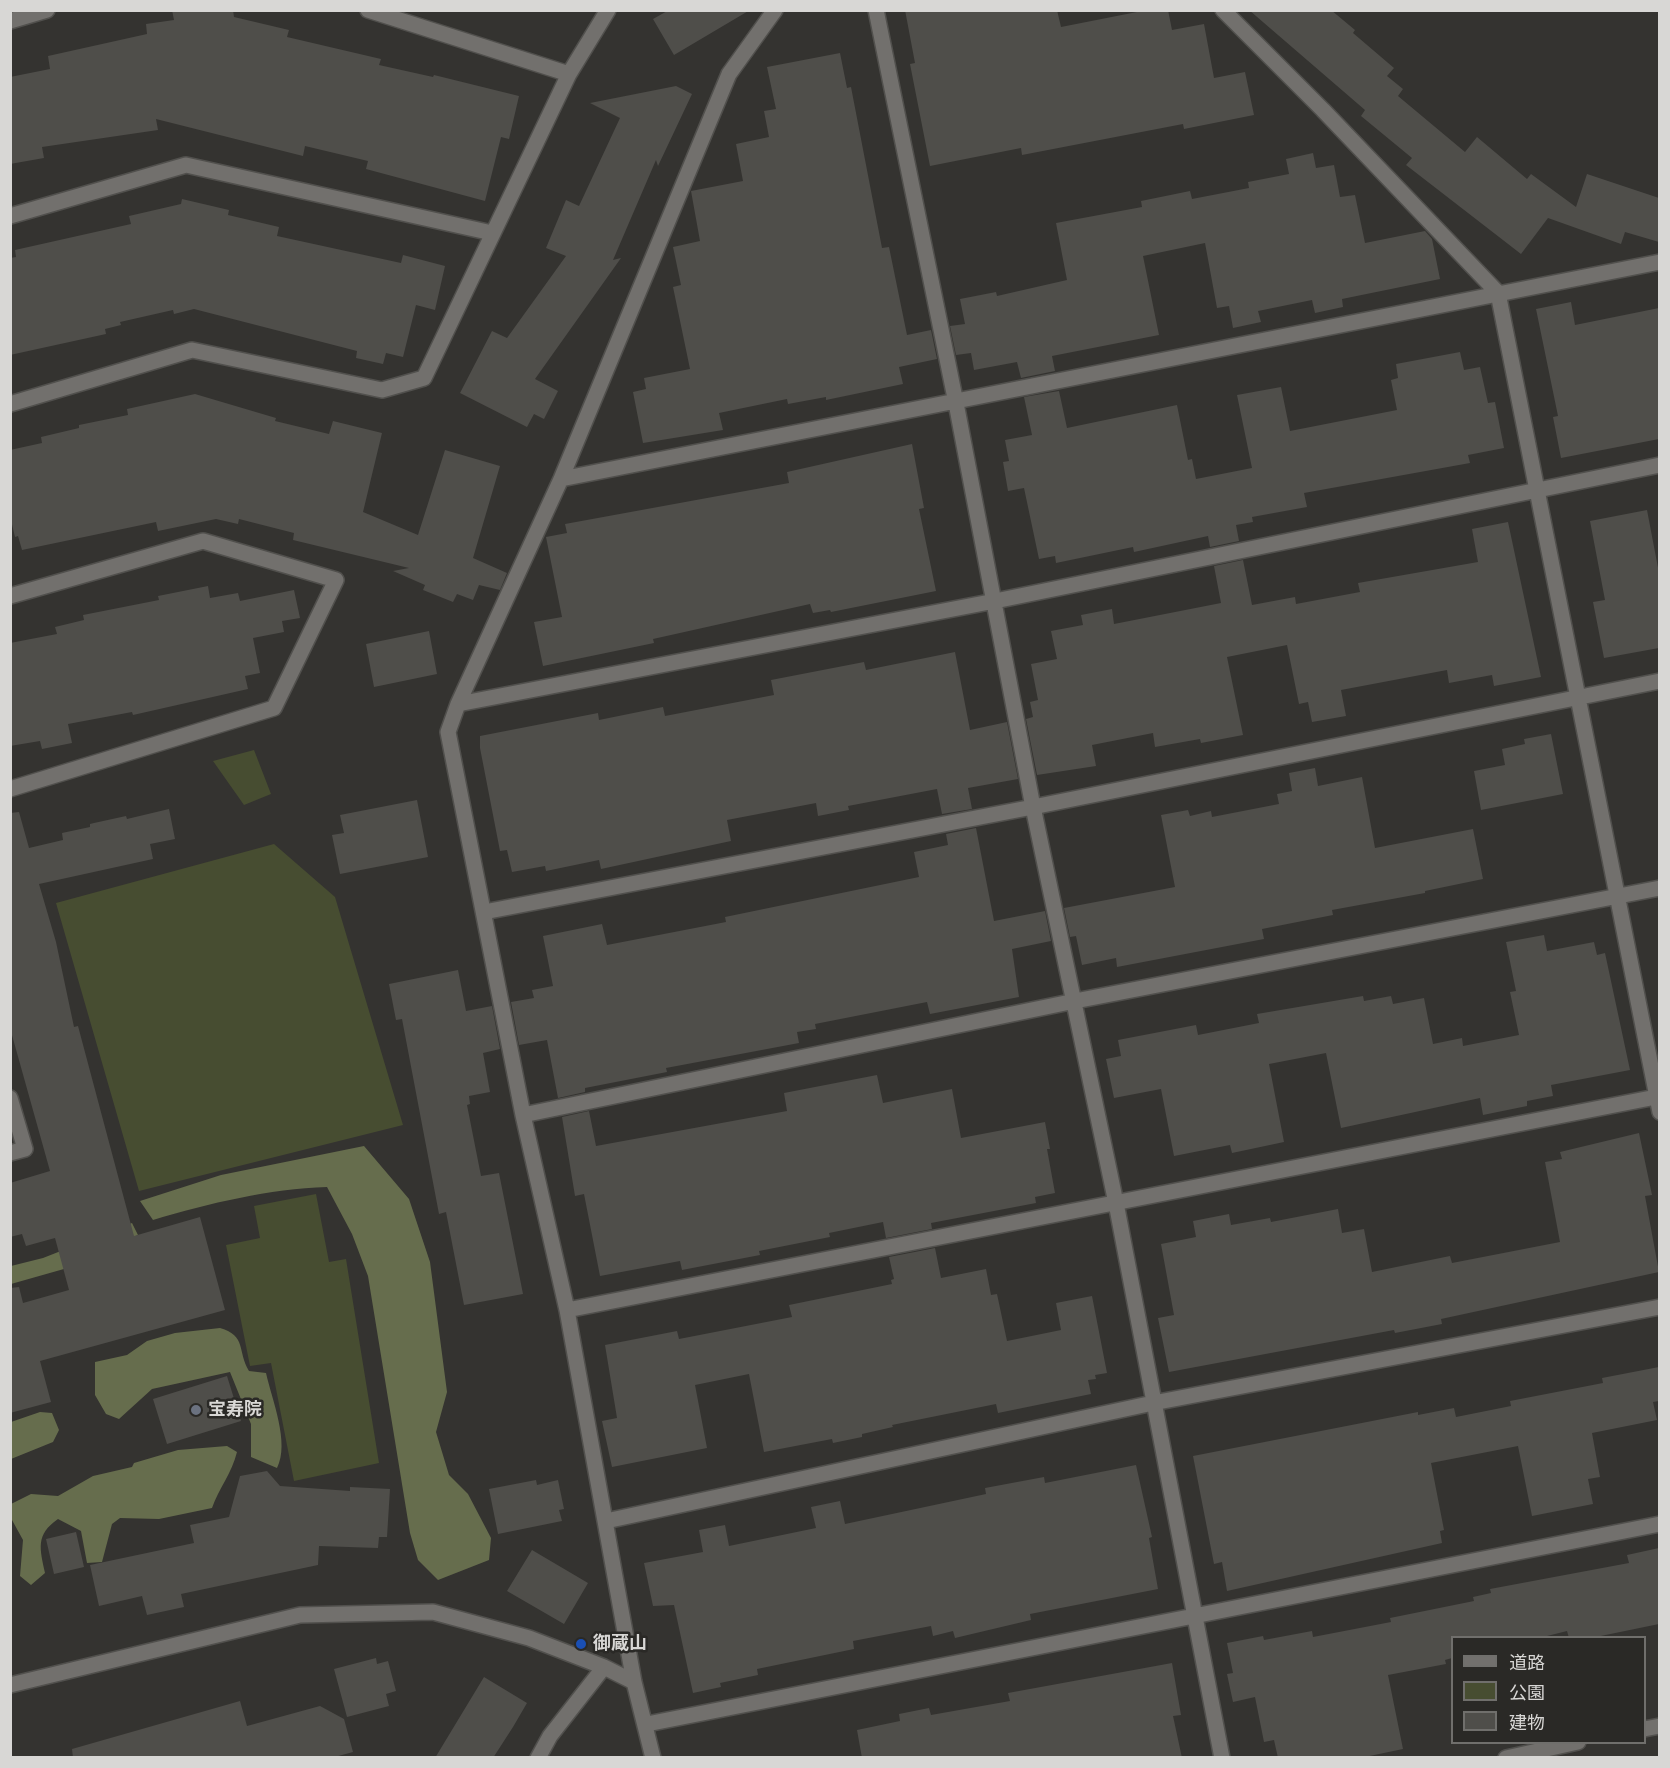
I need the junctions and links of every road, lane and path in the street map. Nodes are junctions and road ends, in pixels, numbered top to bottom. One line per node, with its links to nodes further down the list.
1 (47, 10): 7 (street)
2 (368, 10): 8 (street)
3 (608, 10): 8 (street)
4 (775, 10): 16 (street)
5 (876, 10): 13 (street)
6 (1223, 10): 12 (street)
7 (10, 21)
8 (569, 75): 10 (street)
9 (10, 216): 10 (street)
10 (492, 233): 14 (street)
11 (1659, 262): 12 (street)
12 (1498, 292): 13 (street); 17 (street)
13 (956, 403): 16 (street); 19 (street)
14 (10, 404)
15 (1659, 465): 17 (street)
16 (561, 479): 22 (street)
17 (1536, 489): 19 (street); 21 (street)
18 (10, 596): 23 (street)
19 (995, 601): 22 (street); 24 (street)
20 (1659, 681): 21 (street)
21 (1577, 696): 24 (street); 26 (street)
22 (458, 704): 27 (street)
23 (10, 789)
24 (1033, 807): 27 (street); 28 (street)
25 (1659, 888): 26 (street)
26 (1617, 896): 28 (street); 29 (street)
27 (484, 912): 32 (street)
28 (1076, 1001): 32 (street); 34 (street)
29 (1656, 1097): 31 (street); 34 (street)
30 (10, 1098): 33 (street)
31 (1659, 1112)
32 (523, 1115): 36 (street)
33 (10, 1153)
34 (1116, 1203): 36 (street); 37 (street)
35 (1659, 1307): 37 (street)
36 (567, 1310): 38 (street)
37 (1153, 1403): 38 (street); 40 (street)
38 (606, 1521): 42 (street)
39 (1659, 1524): 40 (street)
40 (1195, 1618): 44 (street); 48 (street)
41 (604, 1666): 42 (street); 43 (street); 46 (street)
42 (634, 1682): 44 (street)
43 (10, 1685)
44 (647, 1724): 47 (street)
45 (1573, 1744): 49 (street)
46 (538, 1758)
47 (654, 1758)
48 (1222, 1758)
49 (1506, 1758)

